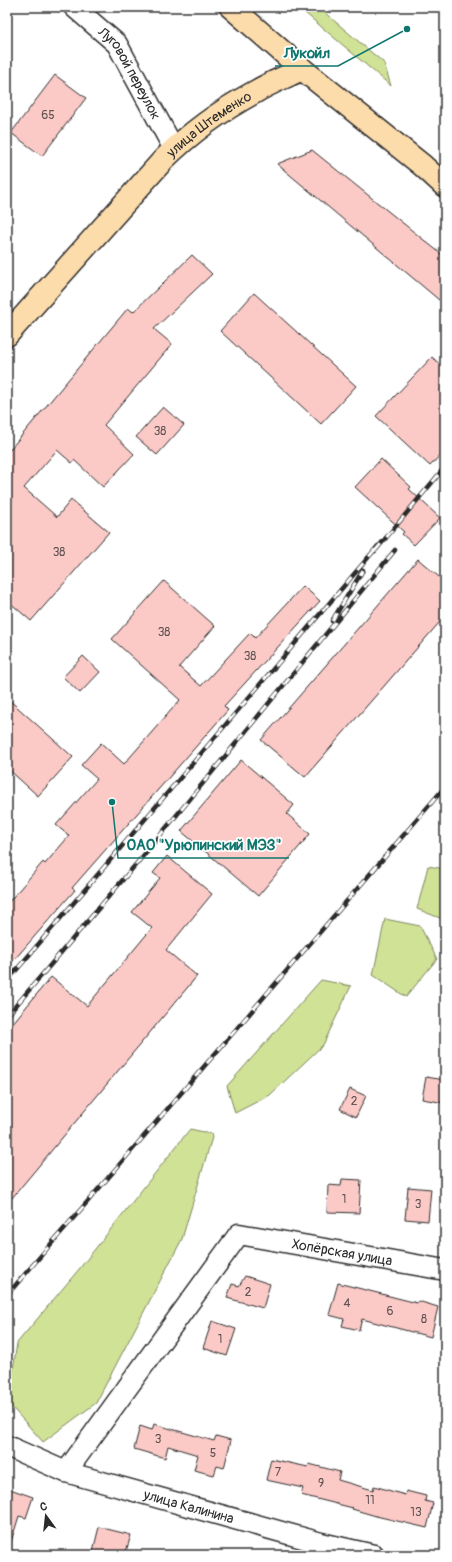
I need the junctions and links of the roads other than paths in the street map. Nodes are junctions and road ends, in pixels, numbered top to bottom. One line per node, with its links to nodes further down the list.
1 (74, 7): 4 (street, Луговой переулок)
2 (231, 7): 3 (main road)
3 (302, 70): 4 (main road, улица Штеменко); 5 (main road)
4 (174, 149): 6 (main road, улица Штеменко)
5 (445, 186)
6 (7, 335)
7 (445, 1270): 9 (street, Хопёрская улица)
8 (7, 1446): 9 (street, улица Калинина)
9 (66, 1472): 10 (street, улица Калинина)
10 (374, 1555)

